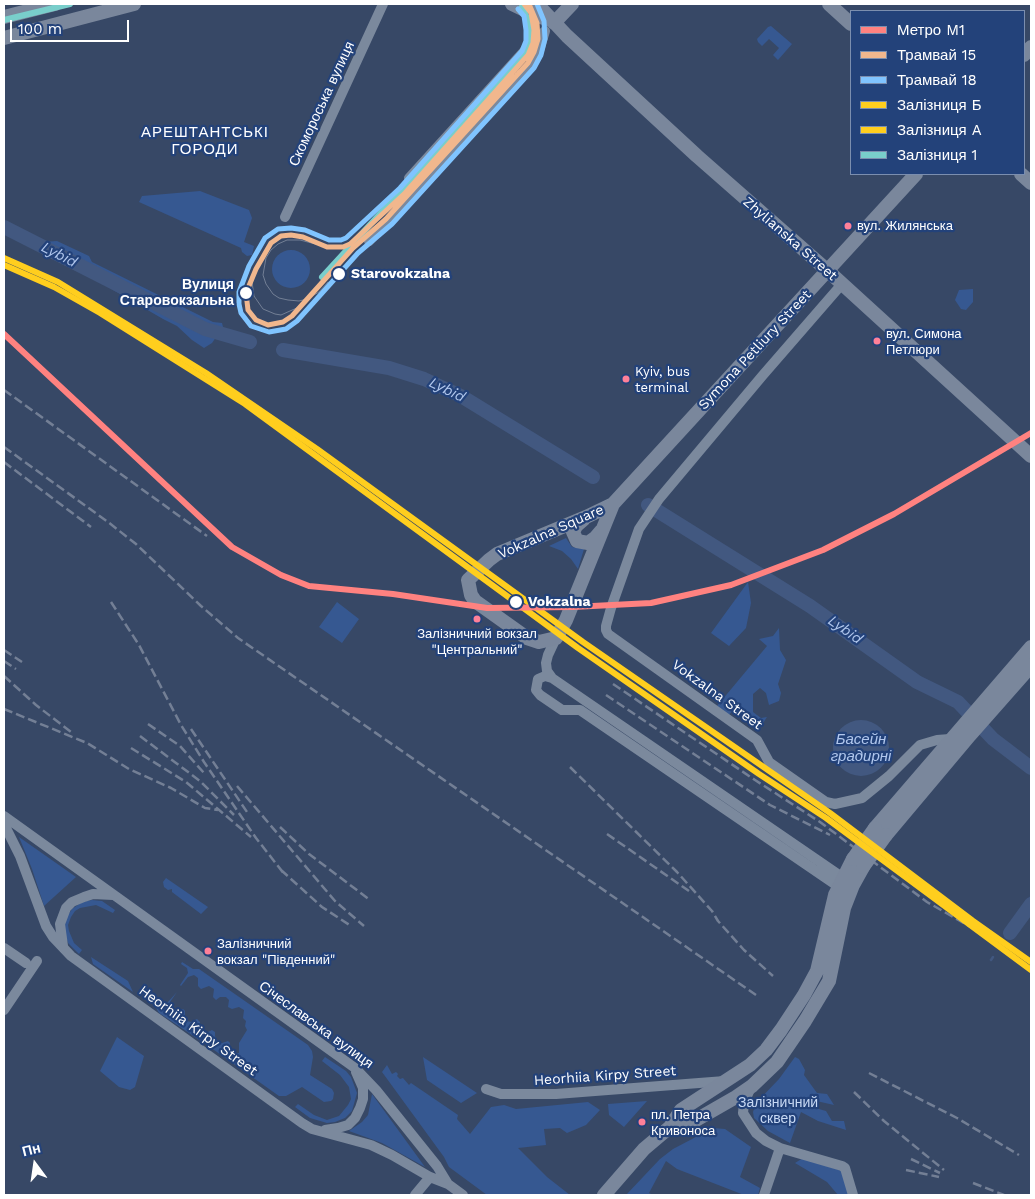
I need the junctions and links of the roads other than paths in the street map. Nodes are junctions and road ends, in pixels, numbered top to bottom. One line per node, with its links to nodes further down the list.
1 (55, 4): 8 (main road)
2 (134, 4): 11 (main road)
3 (383, 4): 14 (street, Скомороська вулиця)
4 (512, 4): 10 (main road, Zhylianska Street)
5 (537, 4): 10 (main road, Zhylianska Street)
6 (572, 4): 10 (main road)
7 (829, 4): 9 (main road)
8 (4, 17)
9 (850, 23)
10 (550, 25): 13 (street); 15 (street); 16 (main road, Zhylianska Street)
11 (4, 38)
12 (915, 175): 16 (main road, Symona Petliury Street)
13 (409, 178)
14 (285, 216)
15 (370, 242)
16 (828, 271): 17 (main road, Zhylianska Street); 20 (main road, Symona Petliury Street)
17 (842, 284): 18 (main road, Zhylianska Street); 19 (street, Symona Petliury Street)
18 (1031, 456)
19 (659, 499): 31 (street, Vokzalna Street)
20 (613, 504): 21 (main road, Vokzalna Square); 22 (main road, Vokzalna Square)
21 (586, 518): 22 (main road); 23 (main road, Vokzalna Square)
22 (603, 528): 23 (main road, Vokzalna Square)
23 (554, 641): 26 (street)
24 (1031, 647): 28 (main road)
25 (1031, 666): 28 (main road)
26 (552, 678): 27 (street); 29 (street)
27 (574, 693): 29 (street); 35 (street)
28 (986, 708): 30 (main road)
29 (573, 709): 35 (street)
30 (966, 731): 31 (main road); 34 (main road)
31 (950, 739): 34 (main road)
32 (4, 816): 36 (street, Січеславська вулиця)
33 (4, 824): 38 (street, Heorhiia Kirpy Street)
34 (881, 832): 35 (main road, bridge)
35 (846, 885): 43 (main road); 44 (main road)
36 (114, 895): 38 (street); 42 (street, Січеславська вулиця)
37 (4, 948): 40 (street)
38 (63, 949): 47 (street, Heorhiia Kirpy Street)
39 (37, 961): 41 (street)
40 (26, 963)
41 (4, 1010)
42 (355, 1068): 47 (street); 50 (street, Січеславська вулиця)
43 (726, 1081): 45 (street, Heorhiia Kirpy Street); 46 (main road)
44 (752, 1086): 46 (main road); 48 (street)
45 (486, 1090)
46 (670, 1127): 53 (main road)
47 (320, 1131): 49 (street, Heorhiia Kirpy Street)
48 (780, 1148): 54 (street); 55 (street)
49 (430, 1177): 50 (street, Heorhiia Kirpy Street); 51 (street)
50 (448, 1184): 52 (street, Січеславська вулиця)
51 (415, 1195)
52 (463, 1195)
53 (604, 1195)
54 (764, 1195)
55 (853, 1195)

